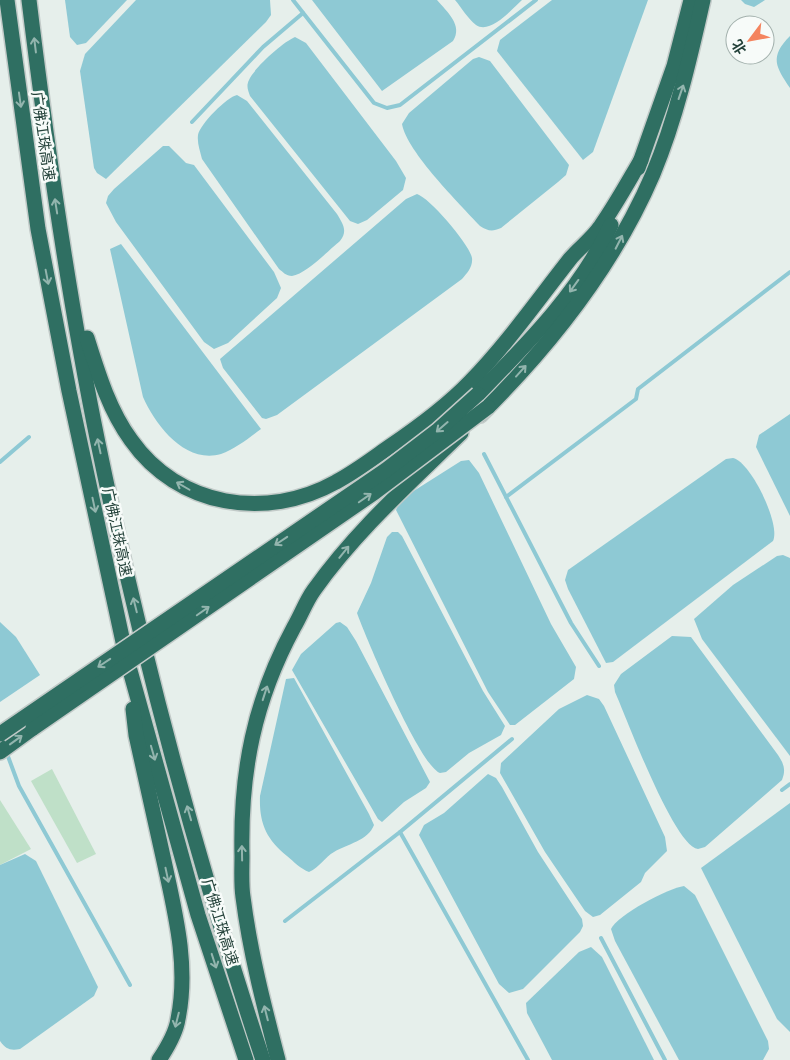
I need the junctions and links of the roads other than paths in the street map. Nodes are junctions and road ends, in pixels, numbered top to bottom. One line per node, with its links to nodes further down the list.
1 (7, 0): 8 (highway, 广佛江珠高速, one-way to 8)
2 (29, 0): 5 (highway, 广佛江珠高速, one-way to 2)
3 (691, 0): 6 (highway, one-way to 6)
4 (704, 0): 7 (highway, one-way to 4)
5 (67, 271): 6 (highway, one-way to 5); 13 (highway, 广佛江珠高速, one-way to 5)
6 (473, 389): 9 (highway, one-way to 9, bridge)
7 (488, 407): 10 (highway, one-way to 7, bridge); 14 (highway, one-way to 7, bridge)
8 (126, 656): 11 (highway, one-way to 11); 12 (highway, 广佛江珠高速, one-way to 12)
9 (0, 734)
10 (0, 752)
11 (159, 1060)
12 (246, 1060)
13 (263, 1060)
14 (278, 1060)

